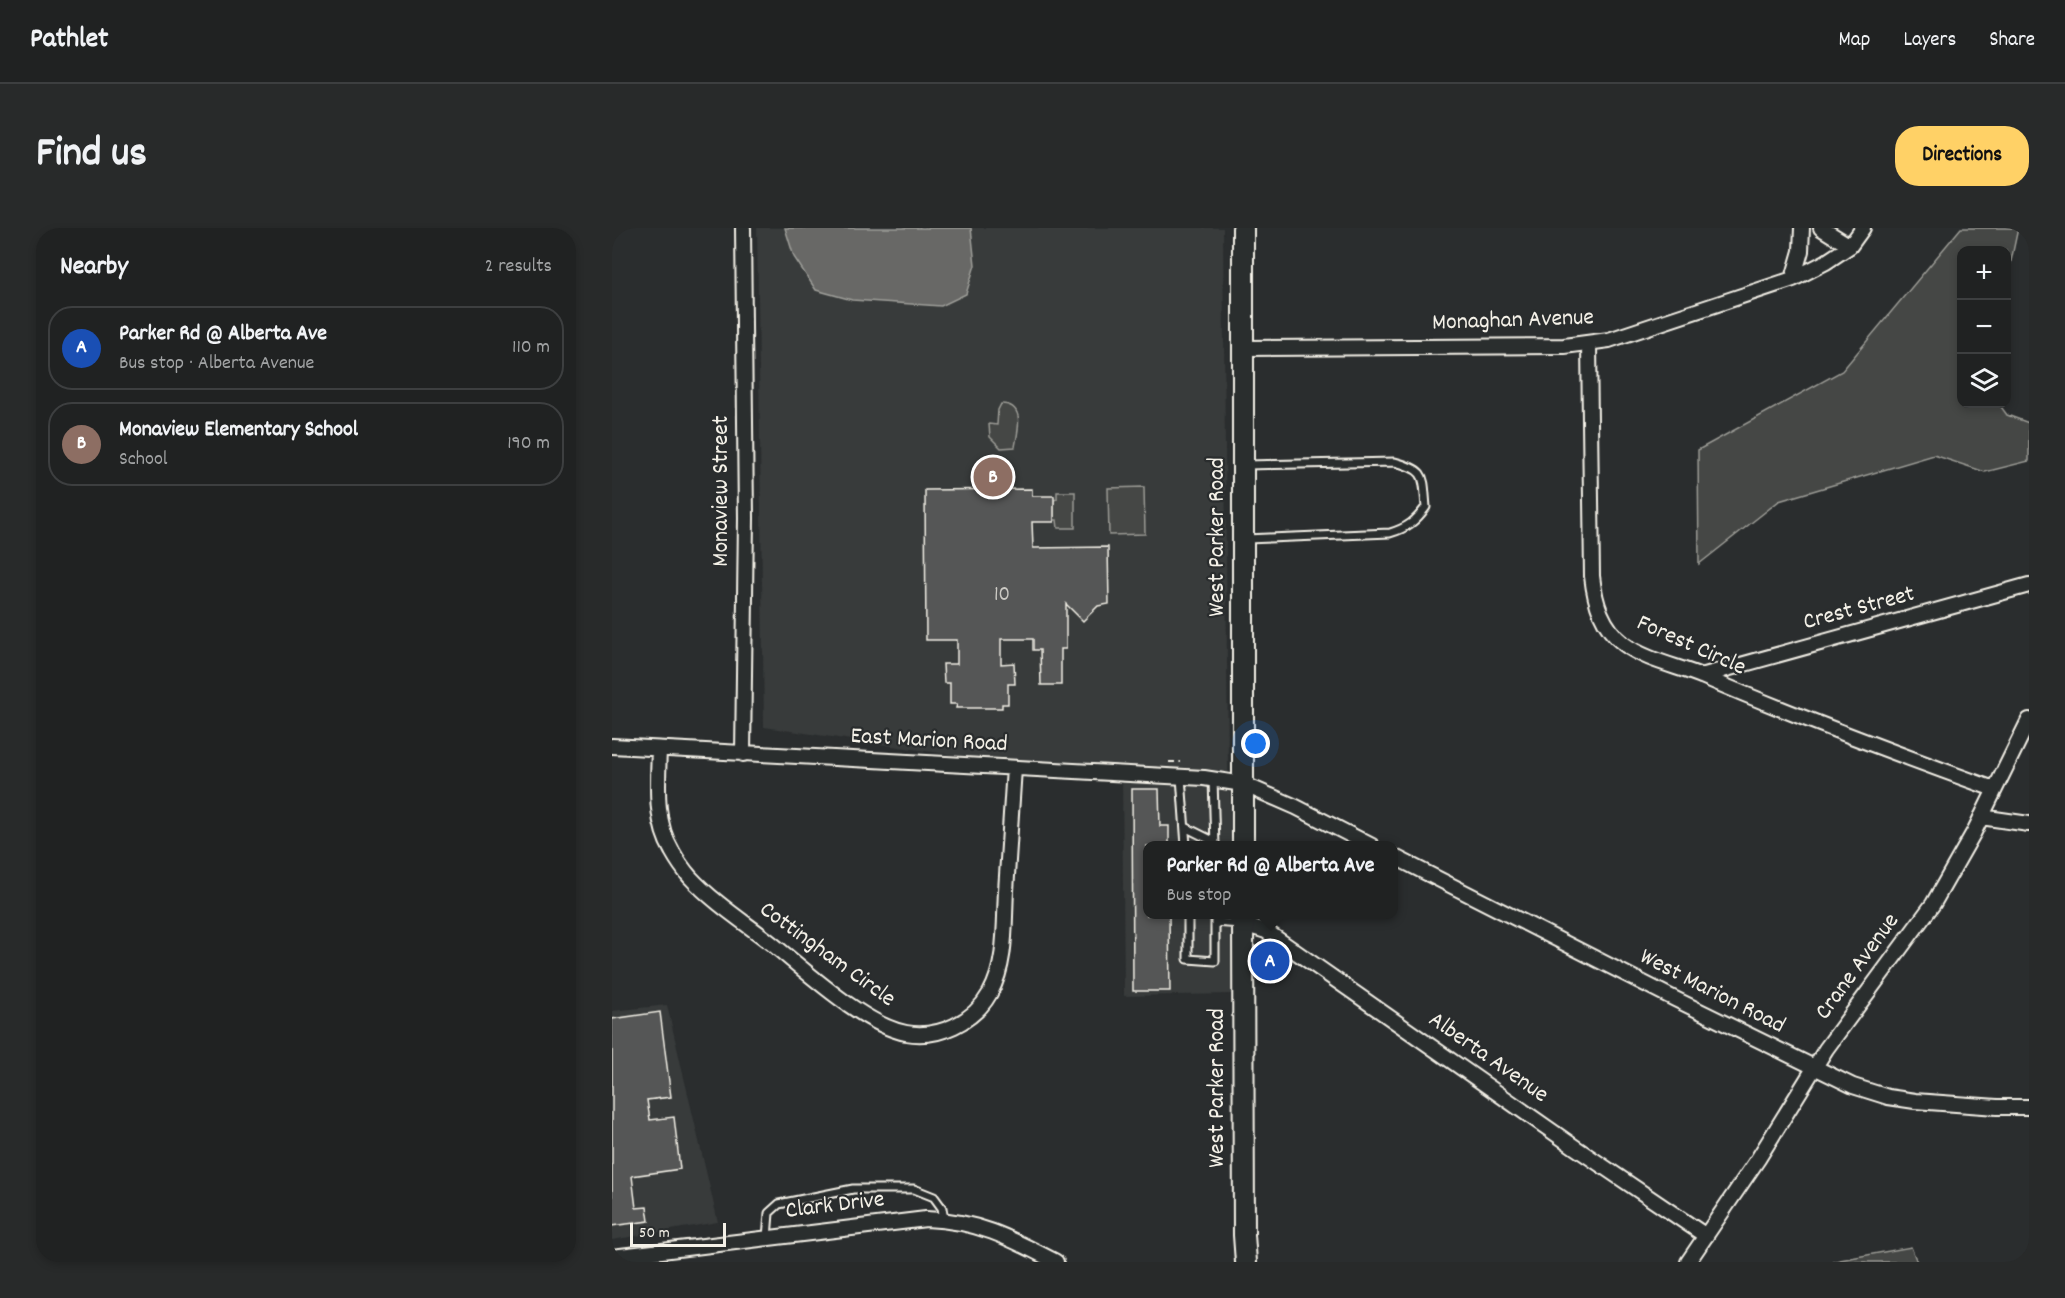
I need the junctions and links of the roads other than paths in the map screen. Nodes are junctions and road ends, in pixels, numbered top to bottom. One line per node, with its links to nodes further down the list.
1 (743, 228): 17 (street, Monaview Street)
2 (1243, 228): 9 (street, West Parker Road)
3 (1802, 228): 7 (street)
4 (1821, 228): 6 (street)
5 (1863, 228): 6 (street, Monaghan Avenue)
6 (1850, 246): 7 (street, Monaghan Avenue)
7 (1793, 279): 8 (street, Monaghan Avenue)
8 (1589, 344): 9 (street, Monaghan Avenue); 13 (street, Forest Circle)
9 (1243, 348): 10 (street, West Parker Road)
10 (1243, 465): 11 (street, West Parker Road); 11 (lane)
11 (1243, 539): 21 (street, West Parker Road)
12 (2029, 585): 13 (street, Crest Street)
13 (1701, 676): 22 (street, Forest Circle)
14 (2029, 720): 22 (street, Crane Avenue)
15 (612, 746): 16 (street, East Marion Road)
16 (659, 749): 17 (street, East Marion Road); 18 (street, Cottingham Circle)
17 (743, 754): 18 (street, East Marion Road)
18 (1014, 768): 19 (street, East Marion Road)
19 (1181, 777): 20 (street, East Marion Road); 25 (lane)
20 (1213, 779): 21 (street, East Marion Road); 28 (lane)
21 (1244, 784): 29 (street, West Parker Road); 30 (street)
22 (1994, 789): 23 (street, Crane Avenue)
23 (1981, 817): 24 (street); 35 (street, Crane Avenue)
24 (2029, 824)
25 (1185, 827): 26 (lane); 27 (lane)
26 (1186, 841)
27 (1210, 841)
28 (1215, 841)
29 (1243, 841)
30 (1362, 841)
31 (1398, 859): 35 (street, West Marion Road)
32 (1188, 919): 33 (lane)
33 (1215, 919)
34 (1243, 919): 38 (street, Alberta Avenue); 42 (street, West Parker Road)
35 (1814, 1068): 36 (street, West Marion Road); 38 (street, Crane Avenue)
36 (2029, 1107)
37 (944, 1220): 39 (street, Clark Drive); 39 (lane); 41 (street, Clark Drive)
38 (1706, 1236): 43 (street, Crane Avenue)
39 (767, 1238): 40 (street, Clark Drive)
40 (612, 1257)
41 (1056, 1262)
42 (1246, 1262)
43 (1688, 1262)

